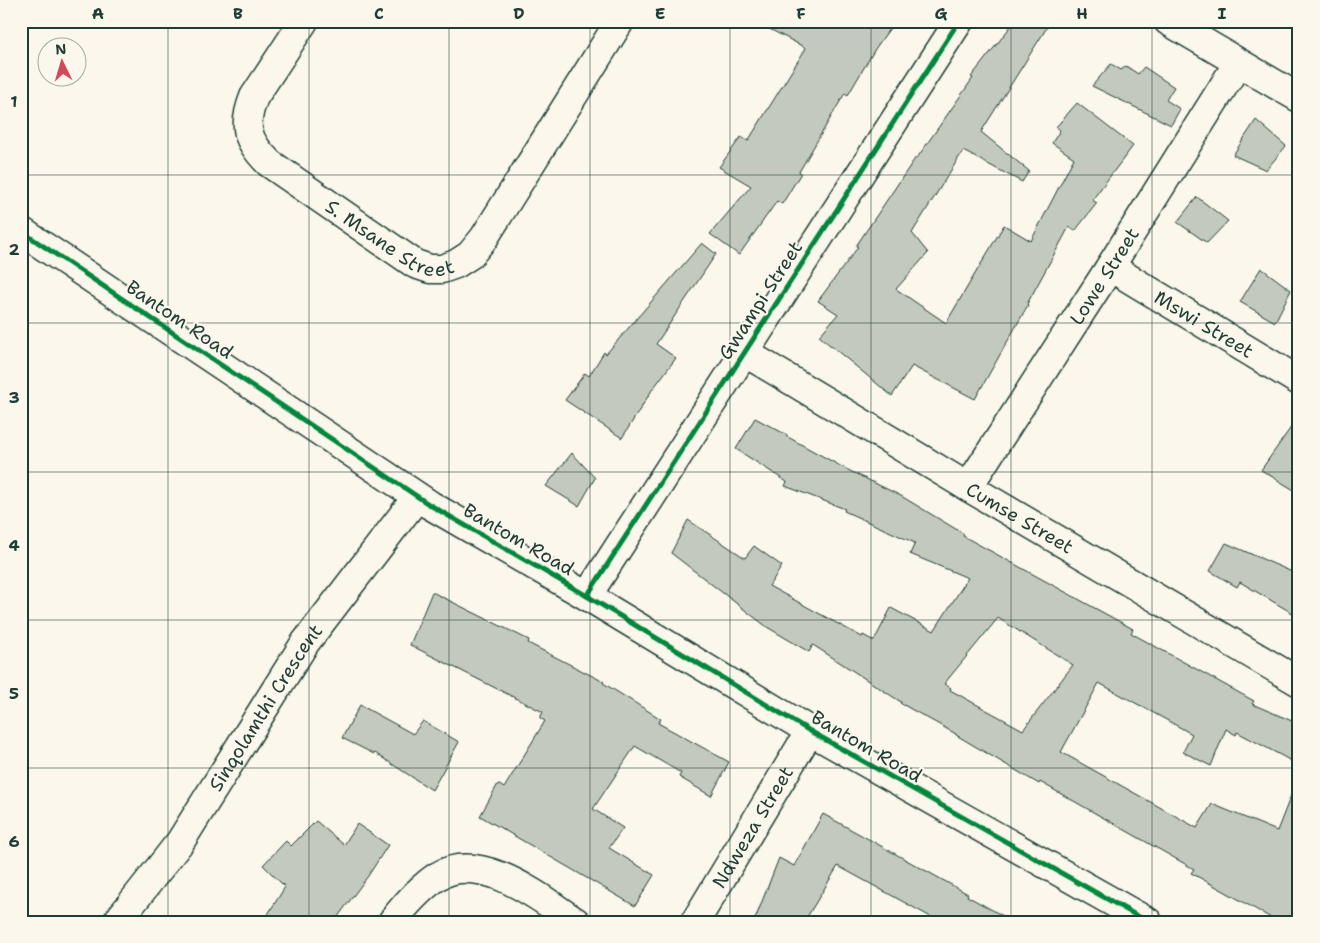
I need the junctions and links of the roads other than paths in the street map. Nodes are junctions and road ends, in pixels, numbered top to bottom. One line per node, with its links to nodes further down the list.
1 (304, 21): 2 (street, S. Msane Street)
2 (620, 21)
3 (959, 21): 9 (street, Gwampi Street)
4 (1168, 21): 5 (street)
5 (1238, 63): 6 (street); 8 (street, Lowe Street)
6 (1299, 98)
7 (21, 231): 12 (street, Bantom Road)
8 (1110, 268): 10 (street, Mswi Street); 11 (street, Lowe Street)
9 (744, 352): 11 (street, Cumse Street); 13 (street, Gwampi Street)
10 (1299, 382)
11 (968, 487): 14 (street, Cumse Street)
12 (418, 497): 13 (street, Bantom Road); 16 (street, Sinqolamthi Crescent)
13 (587, 596): 15 (street, Bantom Road)
14 (1299, 682)
15 (810, 731): 19 (street, Ndweza Street); 20 (street, Bantom Road)
16 (117, 922)
17 (392, 922): 18 (street)
18 (576, 922)
19 (694, 922)
20 (1148, 922)

